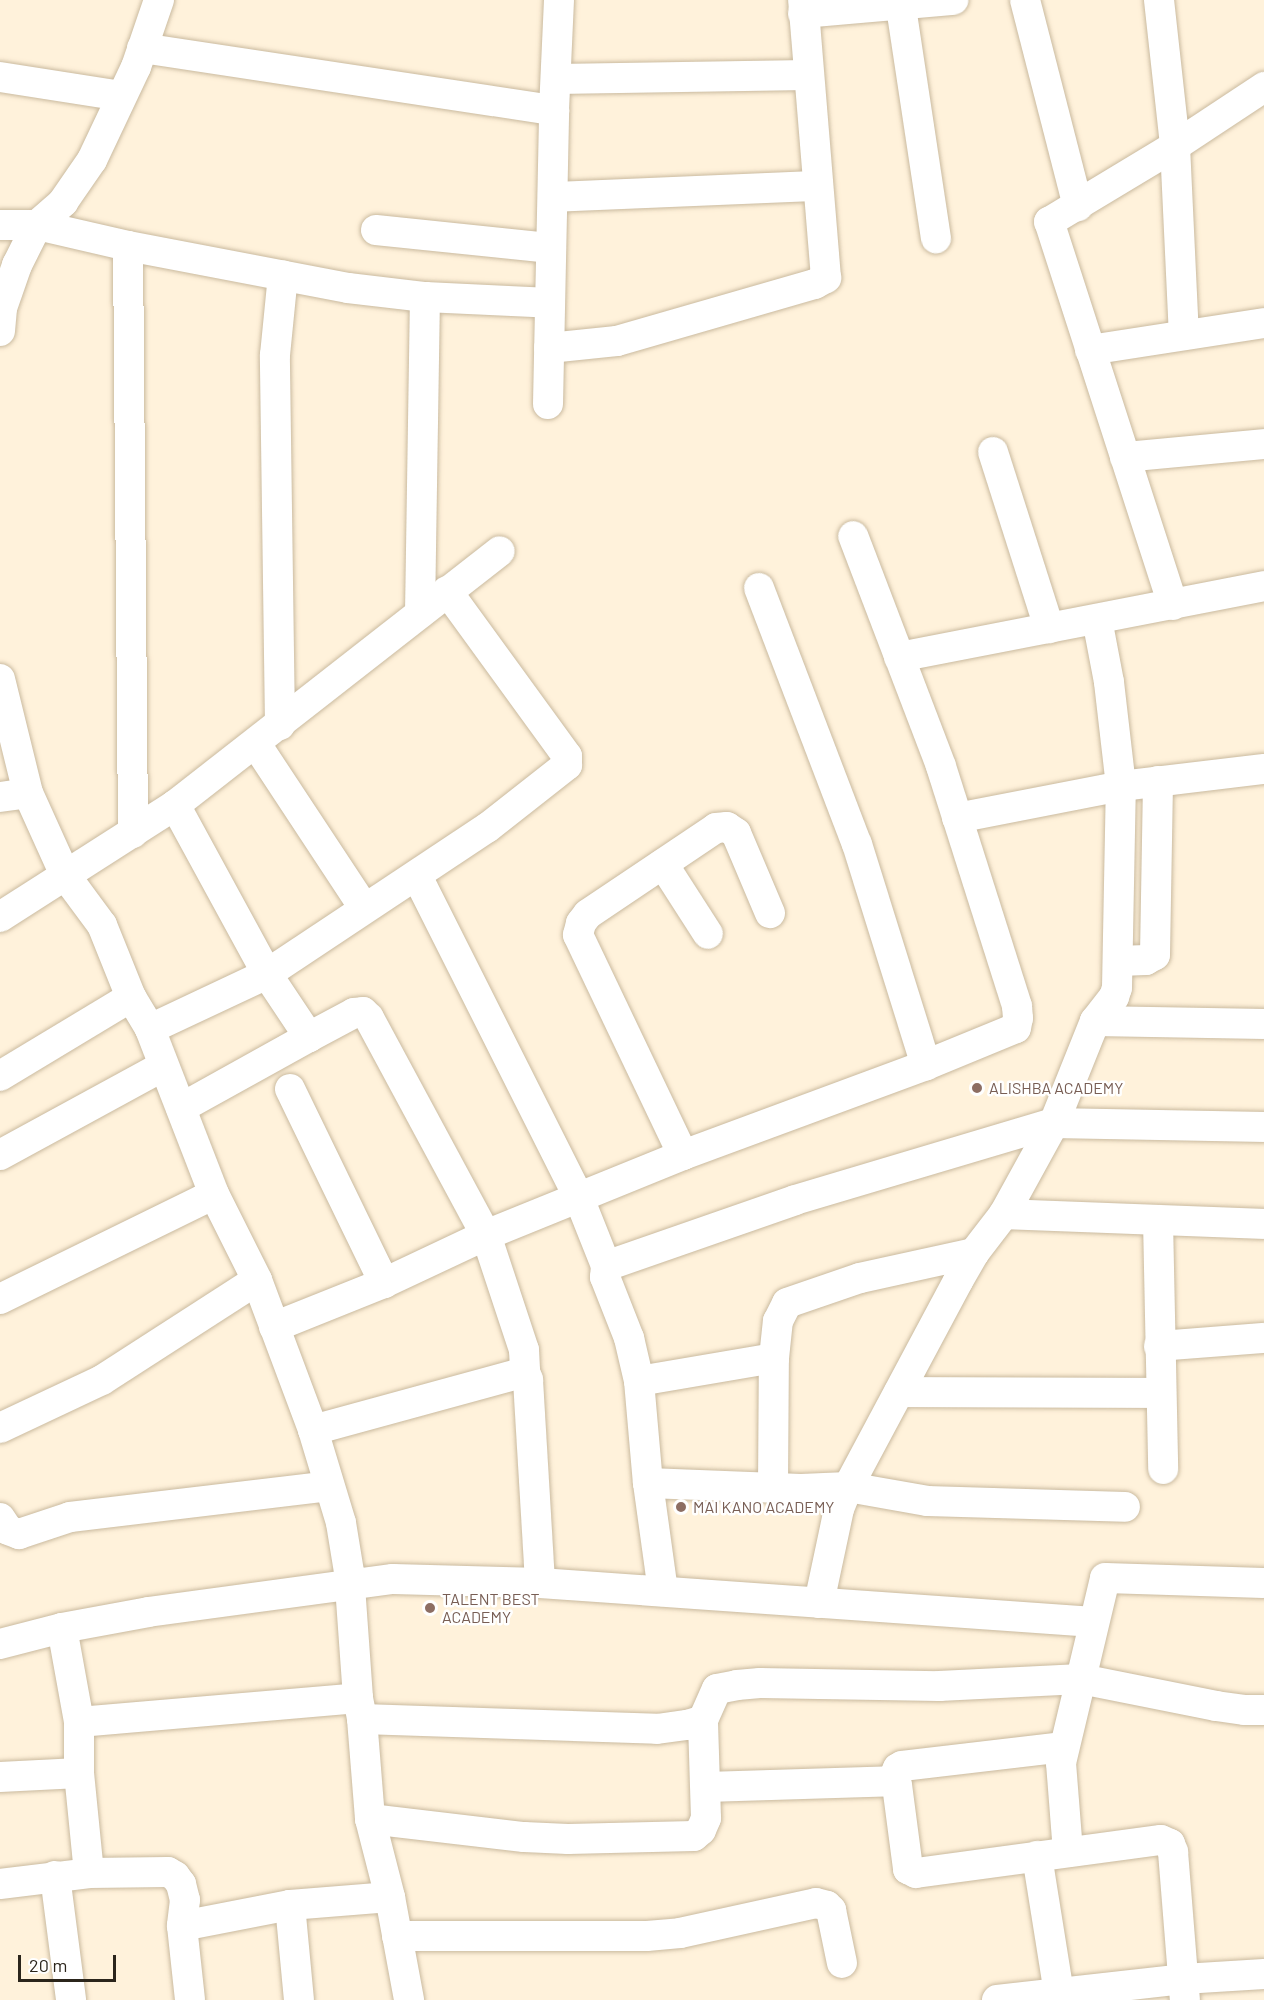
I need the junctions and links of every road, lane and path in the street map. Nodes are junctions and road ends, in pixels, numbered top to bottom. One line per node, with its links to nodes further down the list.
1 (159, 0): 8 (street)
2 (560, 0): 11 (street)
3 (953, 0): 7 (street)
4 (1025, 0): 18 (street)
5 (1159, 0): 15 (street)
6 (803, 7): 7 (street); 9 (street)
7 (901, 7): 22 (street)
8 (142, 48): 13 (street); 14 (street)
9 (808, 75): 11 (street); 16 (street)
10 (0, 77): 13 (street)
11 (556, 79): 14 (street)
12 (1264, 87): 15 (street)
13 (122, 96): 20 (street)
14 (554, 110): 17 (street)
15 (1175, 146): 18 (street); 30 (street)
16 (817, 186): 17 (street); 31 (street)
17 (553, 197): 24 (street)
18 (1078, 206): 32 (street)
19 (0, 225): 20 (street)
20 (37, 225): 23 (street); 29 (street)
21 (376, 230): 24 (street)
22 (936, 238)
23 (128, 246): 25 (street); 56 (street)
24 (551, 248): 27 (street)
25 (282, 275): 26 (street); 48 (street)
26 (425, 297): 27 (street); 43 (street)
27 (550, 303): 31 (street)
28 (1264, 323): 30 (street)
29 (0, 331)
30 (1184, 335): 32 (street)
31 (549, 348): 33 (street)
32 (1090, 350): 36 (street)
33 (548, 404)
34 (1264, 444): 36 (street)
35 (993, 452): 45 (street)
36 (1125, 457): 42 (street)
37 (853, 536): 46 (street)
38 (500, 551): 41 (street)
39 (1264, 586): 42 (street)
40 (759, 588): 71 (street)
41 (447, 591): 43 (street); 59 (street)
42 (1173, 605): 44 (street)
43 (420, 613): 48 (street)
44 (1097, 619): 45 (street); 52 (street)
45 (1049, 628): 46 (street)
46 (899, 657): 55 (street)
47 (0, 679): 53 (street)
48 (280, 724): 49 (street)
49 (256, 744): 54 (street); 60 (street)
50 (1264, 769): 51 (street)
51 (1158, 781): 52 (street); 64 (street)
52 (1121, 786): 55 (street); 64 (street)
53 (14, 795): 58 (street)
54 (175, 805): 56 (street); 65 (street)
55 (957, 818): 71 (street)
56 (133, 833): 58 (street)
57 (663, 864): 61 (street); 63 (street); 79 (street)
58 (65, 875): 62 (street); 66 (street)
59 (417, 876): 60 (street); 81 (street)
60 (364, 909): 65 (street)
61 (770, 913)
62 (0, 917)
63 (708, 934)
64 (1119, 961): 67 (street)
65 (267, 974): 69 (street); 70 (street)
66 (131, 997): 69 (street); 73 (street)
67 (1095, 1021): 68 (street); 76 (street)
68 (1264, 1024)
69 (150, 1029): 72 (street)
70 (309, 1037): 75 (street); 85 (street)
71 (926, 1065): 79 (street)
72 (163, 1066): 75 (street); 78 (street)
73 (0, 1076)
74 (290, 1089): 89 (street)
75 (181, 1108): 80 (street)
76 (1054, 1123): 77 (street); 82 (street); 87 (street)
77 (1264, 1127)
78 (0, 1155)
79 (683, 1155): 81 (street)
80 (214, 1194): 88 (street); 90 (street)
81 (579, 1198): 85 (street); 87 (street)
82 (1004, 1214): 83 (street); 86 (street)
83 (1158, 1221): 84 (street); 93 (street)
84 (1264, 1224)
85 (486, 1235): 89 (street); 95 (street)
86 (974, 1253): 94 (street); 97 (street)
87 (606, 1266): 96 (street)
88 (257, 1280): 91 (street); 99 (street)
89 (384, 1283): 91 (street)
90 (0, 1299)
91 (274, 1327): 100 (street)
92 (1264, 1338): 93 (street)
93 (1159, 1346): 98 (street)
94 (774, 1358): 96 (street); 104 (street)
95 (525, 1372): 100 (street); 108 (street)
96 (639, 1381): 102 (street)
97 (899, 1392): 98 (street); 105 (street)
98 (1159, 1393): 101 (street)
99 (0, 1428)
100 (313, 1430): 103 (street)
101 (1163, 1469)
102 (648, 1483): 104 (street); 111 (street)
103 (329, 1486): 107 (street); 110 (street)
104 (773, 1487): 105 (street)
105 (848, 1487): 106 (street); 112 (street)
106 (1125, 1507)
107 (0, 1518)
108 (540, 1583): 110 (street); 111 (street)
109 (1264, 1583): 113 (street)
110 (350, 1584): 114 (street); 117 (street)
111 (663, 1591): 112 (street)
112 (819, 1603): 113 (street)
113 (1094, 1622): 116 (street)
114 (63, 1628): 115 (street); 120 (street)
115 (0, 1644)
116 (1081, 1679): 118 (street); 119 (street); 121 (street)
117 (360, 1708): 119 (street); 120 (street); 126 (street)
118 (1264, 1710)
119 (703, 1720): 125 (street)
120 (79, 1722): 122 (street)
121 (1064, 1747): 124 (street); 127 (street)
122 (79, 1773): 123 (street); 129 (street)
123 (0, 1777)
124 (892, 1781): 125 (street); 128 (street)
125 (706, 1787): 126 (street)
126 (370, 1819): 132 (street)
127 (1068, 1852): 128 (street); 138 (street)
128 (1037, 1856): 139 (street)
129 (89, 1873): 130 (street); 134 (street)
130 (55, 1876): 131 (street); 140 (street)
131 (0, 1884)
132 (390, 1897): 133 (street); 135 (street)
133 (290, 1905): 134 (street); 142 (street)
134 (182, 1926): 141 (street)
135 (397, 1936): 136 (street); 143 (street)
136 (842, 1963)
137 (1264, 1974): 138 (street)
138 (1184, 1990): 139 (street)
139 (1059, 1994): 144 (street)
140 (71, 2000)
141 (190, 2000)
142 (299, 2000)
143 (409, 2000)
144 (997, 2000)

